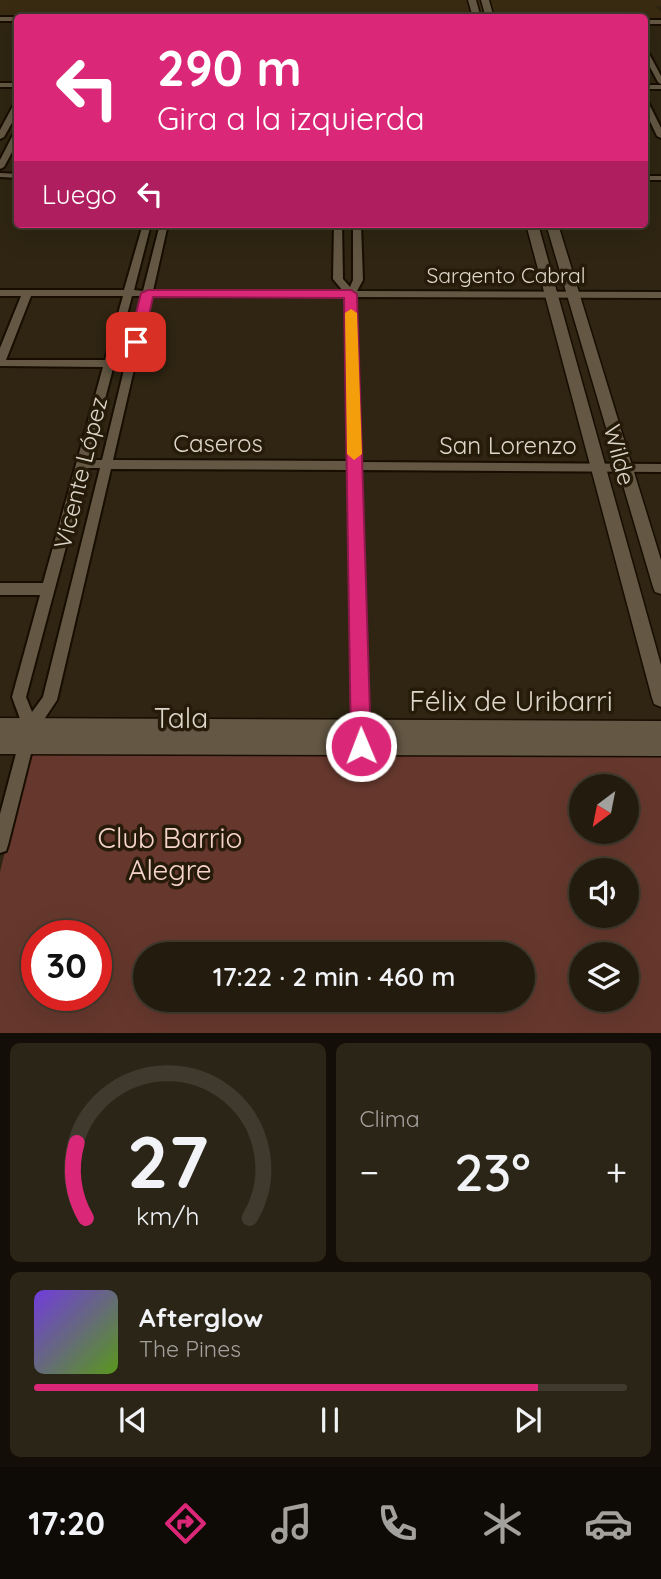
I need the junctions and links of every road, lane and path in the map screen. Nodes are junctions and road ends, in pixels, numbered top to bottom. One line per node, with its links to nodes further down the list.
1 (648, 58): 2 (street)
2 (661, 85)
3 (648, 110): 5 (street)
4 (14, 111): 6 (street)
5 (661, 136)
6 (0, 137)
7 (14, 141): 8 (street)
8 (0, 167)
9 (146, 228): 17 (street, Vicente López)
10 (163, 228): 18 (street, Vicente López)
11 (338, 228): 19 (street)
12 (356, 228): 19 (street)
13 (534, 228): 20 (street, Wilde)
14 (553, 228): 21 (street, Wilde)
15 (0, 293): 16 (street, Sargento Cabral)
16 (27, 293): 17 (street, Sargento Cabral); 23 (street)
17 (128, 293): 18 (street, Sargento Cabral); 24 (street, Vicente López)
18 (148, 293): 19 (street, Sargento Cabral); 26 (street, Vicente López)
19 (351, 294): 20 (street, Sargento Cabral); 27 (street)
20 (552, 295): 21 (street, Sargento Cabral); 28 (street, Wilde)
21 (573, 295): 22 (street, Sargento Cabral); 29 (street, Wilde)
22 (661, 295)
23 (0, 362): 24 (street)
24 (109, 364): 25 (street, Vicente López)
25 (82, 464): 26 (street, Caseros); 33 (street, Vicente López)
26 (107, 464): 27 (street, Caseros); 37 (street, Vicente López)
27 (354, 466): 28 (street, San Lorenzo); 38 (street)
28 (599, 468): 29 (street, San Lorenzo); 34 (street, Wilde)
29 (625, 468): 30 (street, San Lorenzo); 31 (street, Wilde)
30 (661, 468)
31 (661, 587)
32 (0, 589): 33 (street)
33 (48, 589): 37 (street, Vicente López)
34 (661, 698)
35 (0, 727): 37 (street, Tala)
36 (661, 730): 38 (street, Félix de Uribarri)
37 (27, 736): 38 (street, Tala); 39 (street, Tala); 41 (street, Vicente López)
38 (361, 737): 40 (street, Félix de Uribarri)
39 (0, 745)
40 (661, 747)
41 (0, 845)

